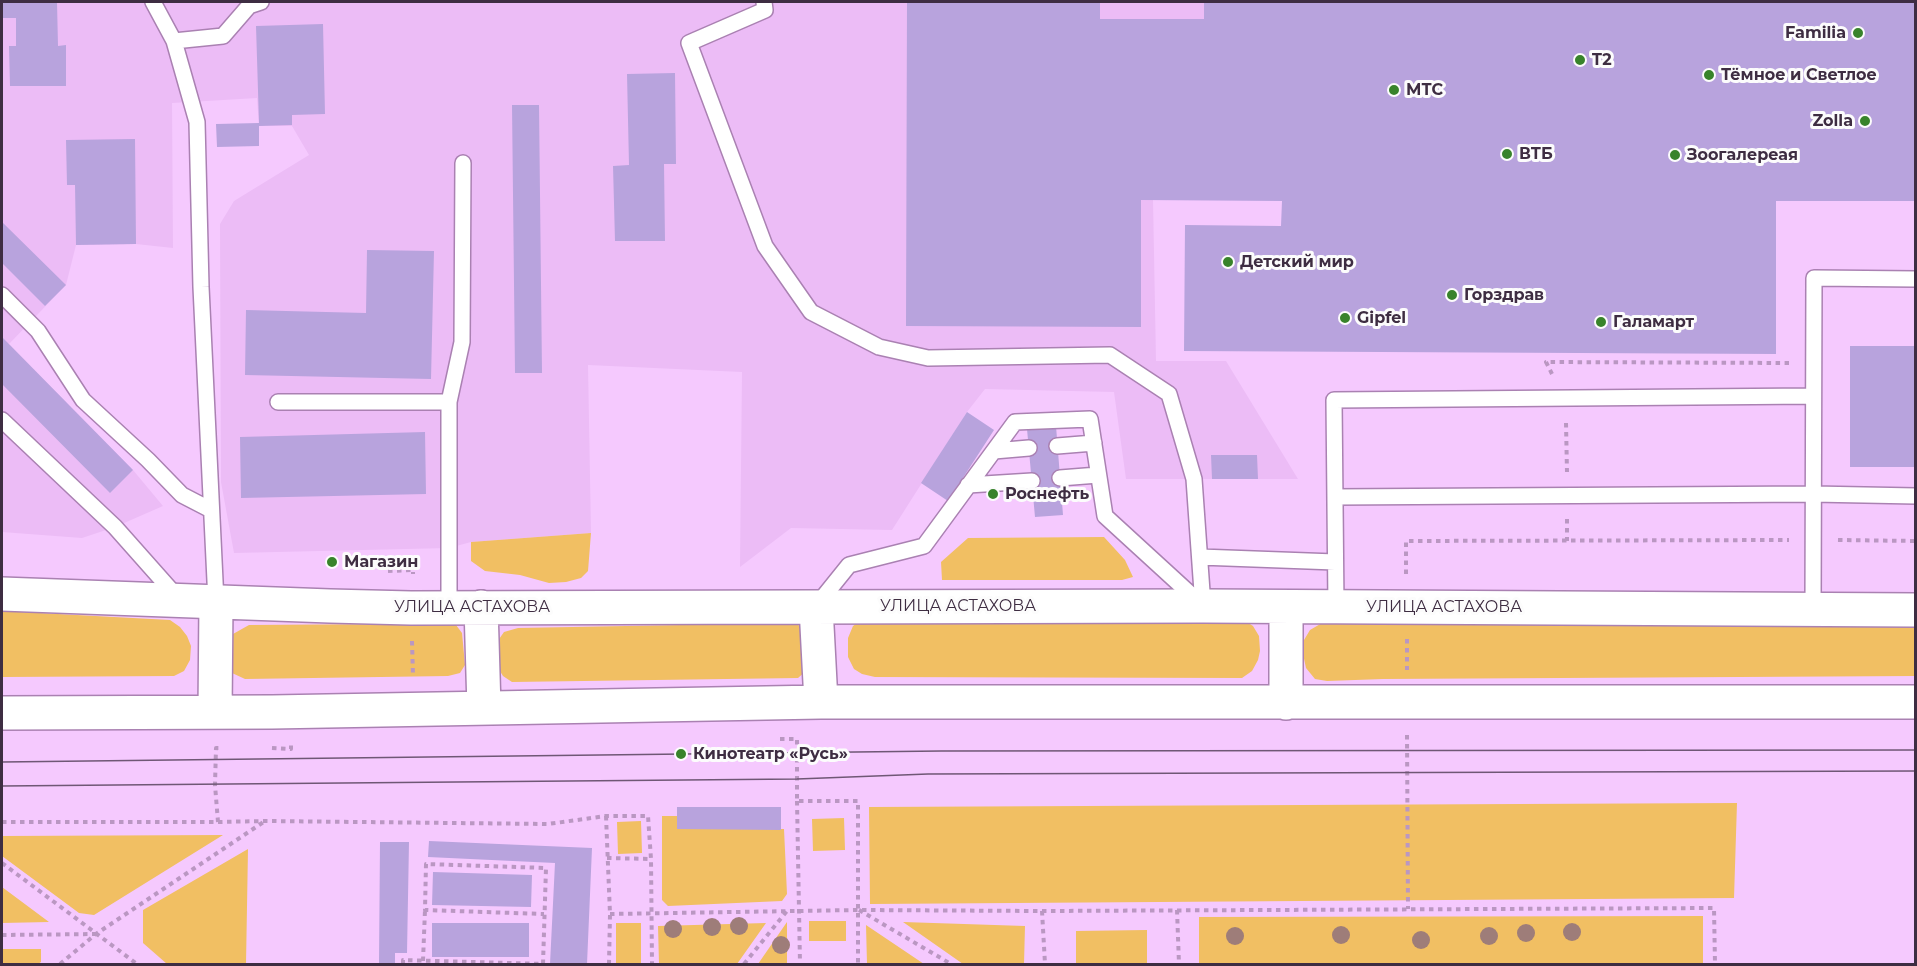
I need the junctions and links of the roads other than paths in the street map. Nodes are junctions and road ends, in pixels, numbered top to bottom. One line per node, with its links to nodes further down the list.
1 (153, 2): 4 (lane)
2 (261, 2): 4 (lane)
3 (764, 2): 24 (lane)
4 (174, 41): 23 (lane)
5 (463, 163): 10 (lane)
6 (1916, 279): 8 (lane)
7 (2, 295): 23 (lane)
8 (1813, 396): 20 (lane); 22 (lane)
9 (278, 402): 10 (lane)
10 (449, 402): 29 (lane)
11 (2, 420): 27 (lane)
12 (1094, 443): 13 (lane); 15 (lane); 16 (lane)
13 (1058, 446)
14 (1029, 448): 15 (lane)
15 (994, 451): 19 (lane)
16 (1098, 475): 17 (lane); 30 (lane)
17 (1060, 478)
18 (1032, 480): 19 (lane)
19 (968, 486): 32 (lane)
20 (1813, 494): 21 (lane); 22 (lane); 35 (lane)
21 (1916, 496)
22 (1335, 497): 25 (lane)
23 (211, 510): 28 (lane)
24 (1200, 558): 25 (lane); 30 (lane)
25 (1335, 562): 34 (lane)
26 (2, 594): 27 (main road, УЛИЦА АСТАХОВА)
27 (180, 600): 28 (main road, УЛИЦА АСТАХОВА)
28 (216, 602): 29 (main road, УЛИЦА АСТАХОВА); 41 (main road)
29 (448, 606): 31 (main road, УЛИЦА АСТАХОВА)
30 (1203, 606): 32 (main road, УЛИЦА АСТАХОВА); 33 (main road, УЛИЦА АСТАХОВА)
31 (481, 607): 32 (main road, УЛИЦА АСТАХОВА); 40 (main road)
32 (816, 607): 37 (main road)
33 (1286, 607): 34 (main road, УЛИЦА АСТАХОВА); 39 (main road)
34 (1336, 607): 35 (main road, УЛИЦА АСТАХОВА)
35 (1813, 609): 36 (main road, УЛИЦА АСТАХОВА)
36 (1916, 610)
37 (821, 702): 39 (main road); 40 (main road)
38 (1916, 702): 39 (main road)
39 (1286, 703)
40 (484, 708): 41 (main road)
41 (215, 712): 42 (main road)
42 (2, 713)

